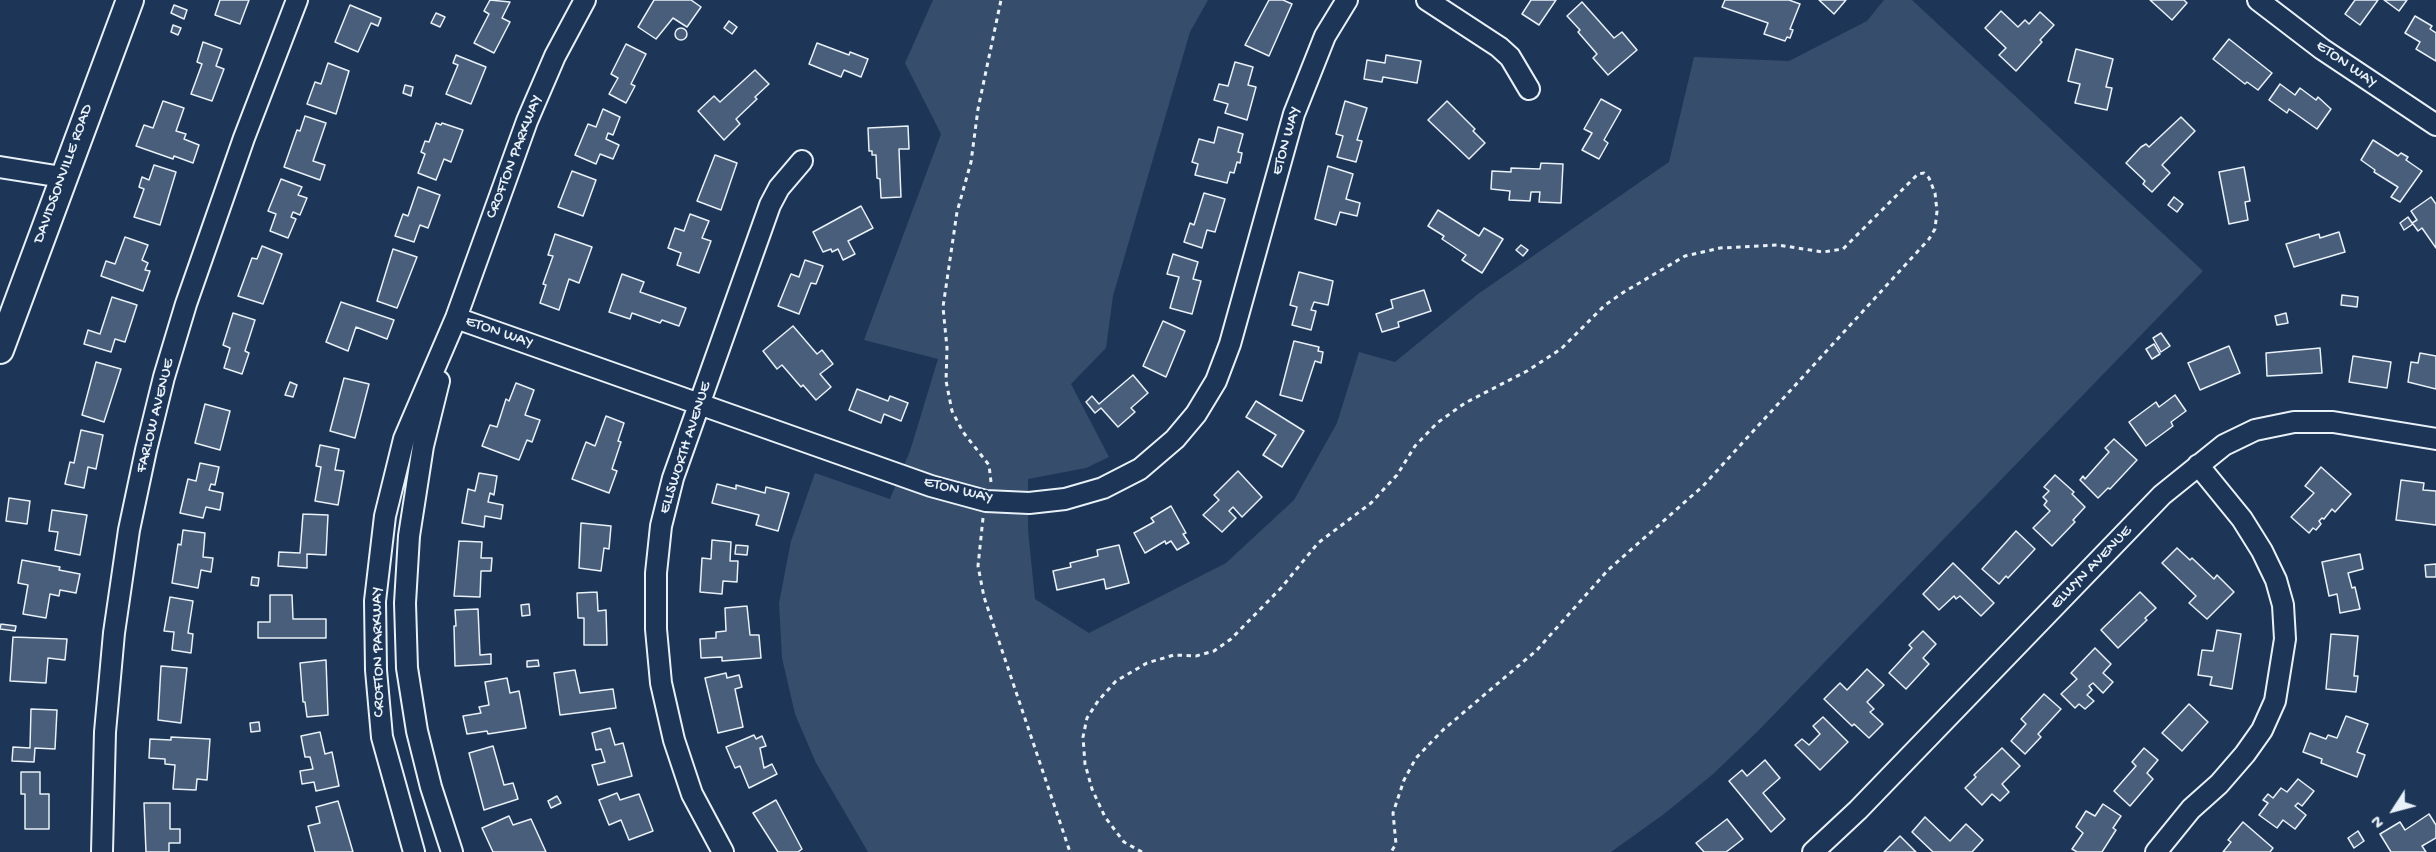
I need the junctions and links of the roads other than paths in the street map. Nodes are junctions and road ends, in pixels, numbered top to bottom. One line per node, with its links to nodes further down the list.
1 (130, 0): 11 (main road, DAVIDSONVILLE ROAD)
2 (297, 0): 17 (street, FARLOW AVENUE)
3 (585, 0): 12 (street, CROFTON PARKWAY)
4 (1347, 0): 14 (street, ETON WAY)
5 (1427, 0): 7 (street)
6 (2258, 0): 8 (street, ETON WAY)
7 (1529, 89)
8 (2436, 125)
9 (802, 161): 14 (street, ELLSWORTH AVENUE)
10 (0, 167): 11 (street)
11 (62, 177): 13 (main road, DAVIDSONVILLE ROAD)
12 (456, 318): 14 (street, ETON WAY); 18 (street, CROFTON PARKWAY); 19 (street, CROFTON PARKWAY)
13 (0, 350)
14 (699, 402): 20 (street, ELLSWORTH AVENUE)
15 (2436, 439): 16 (street, ELWYN AVENUE)
16 (2198, 465): 21 (street, ELWYN AVENUE); 22 (street)
17 (102, 852)
18 (414, 852)
19 (452, 852)
20 (723, 852)
21 (1813, 852)
22 (2156, 852)

